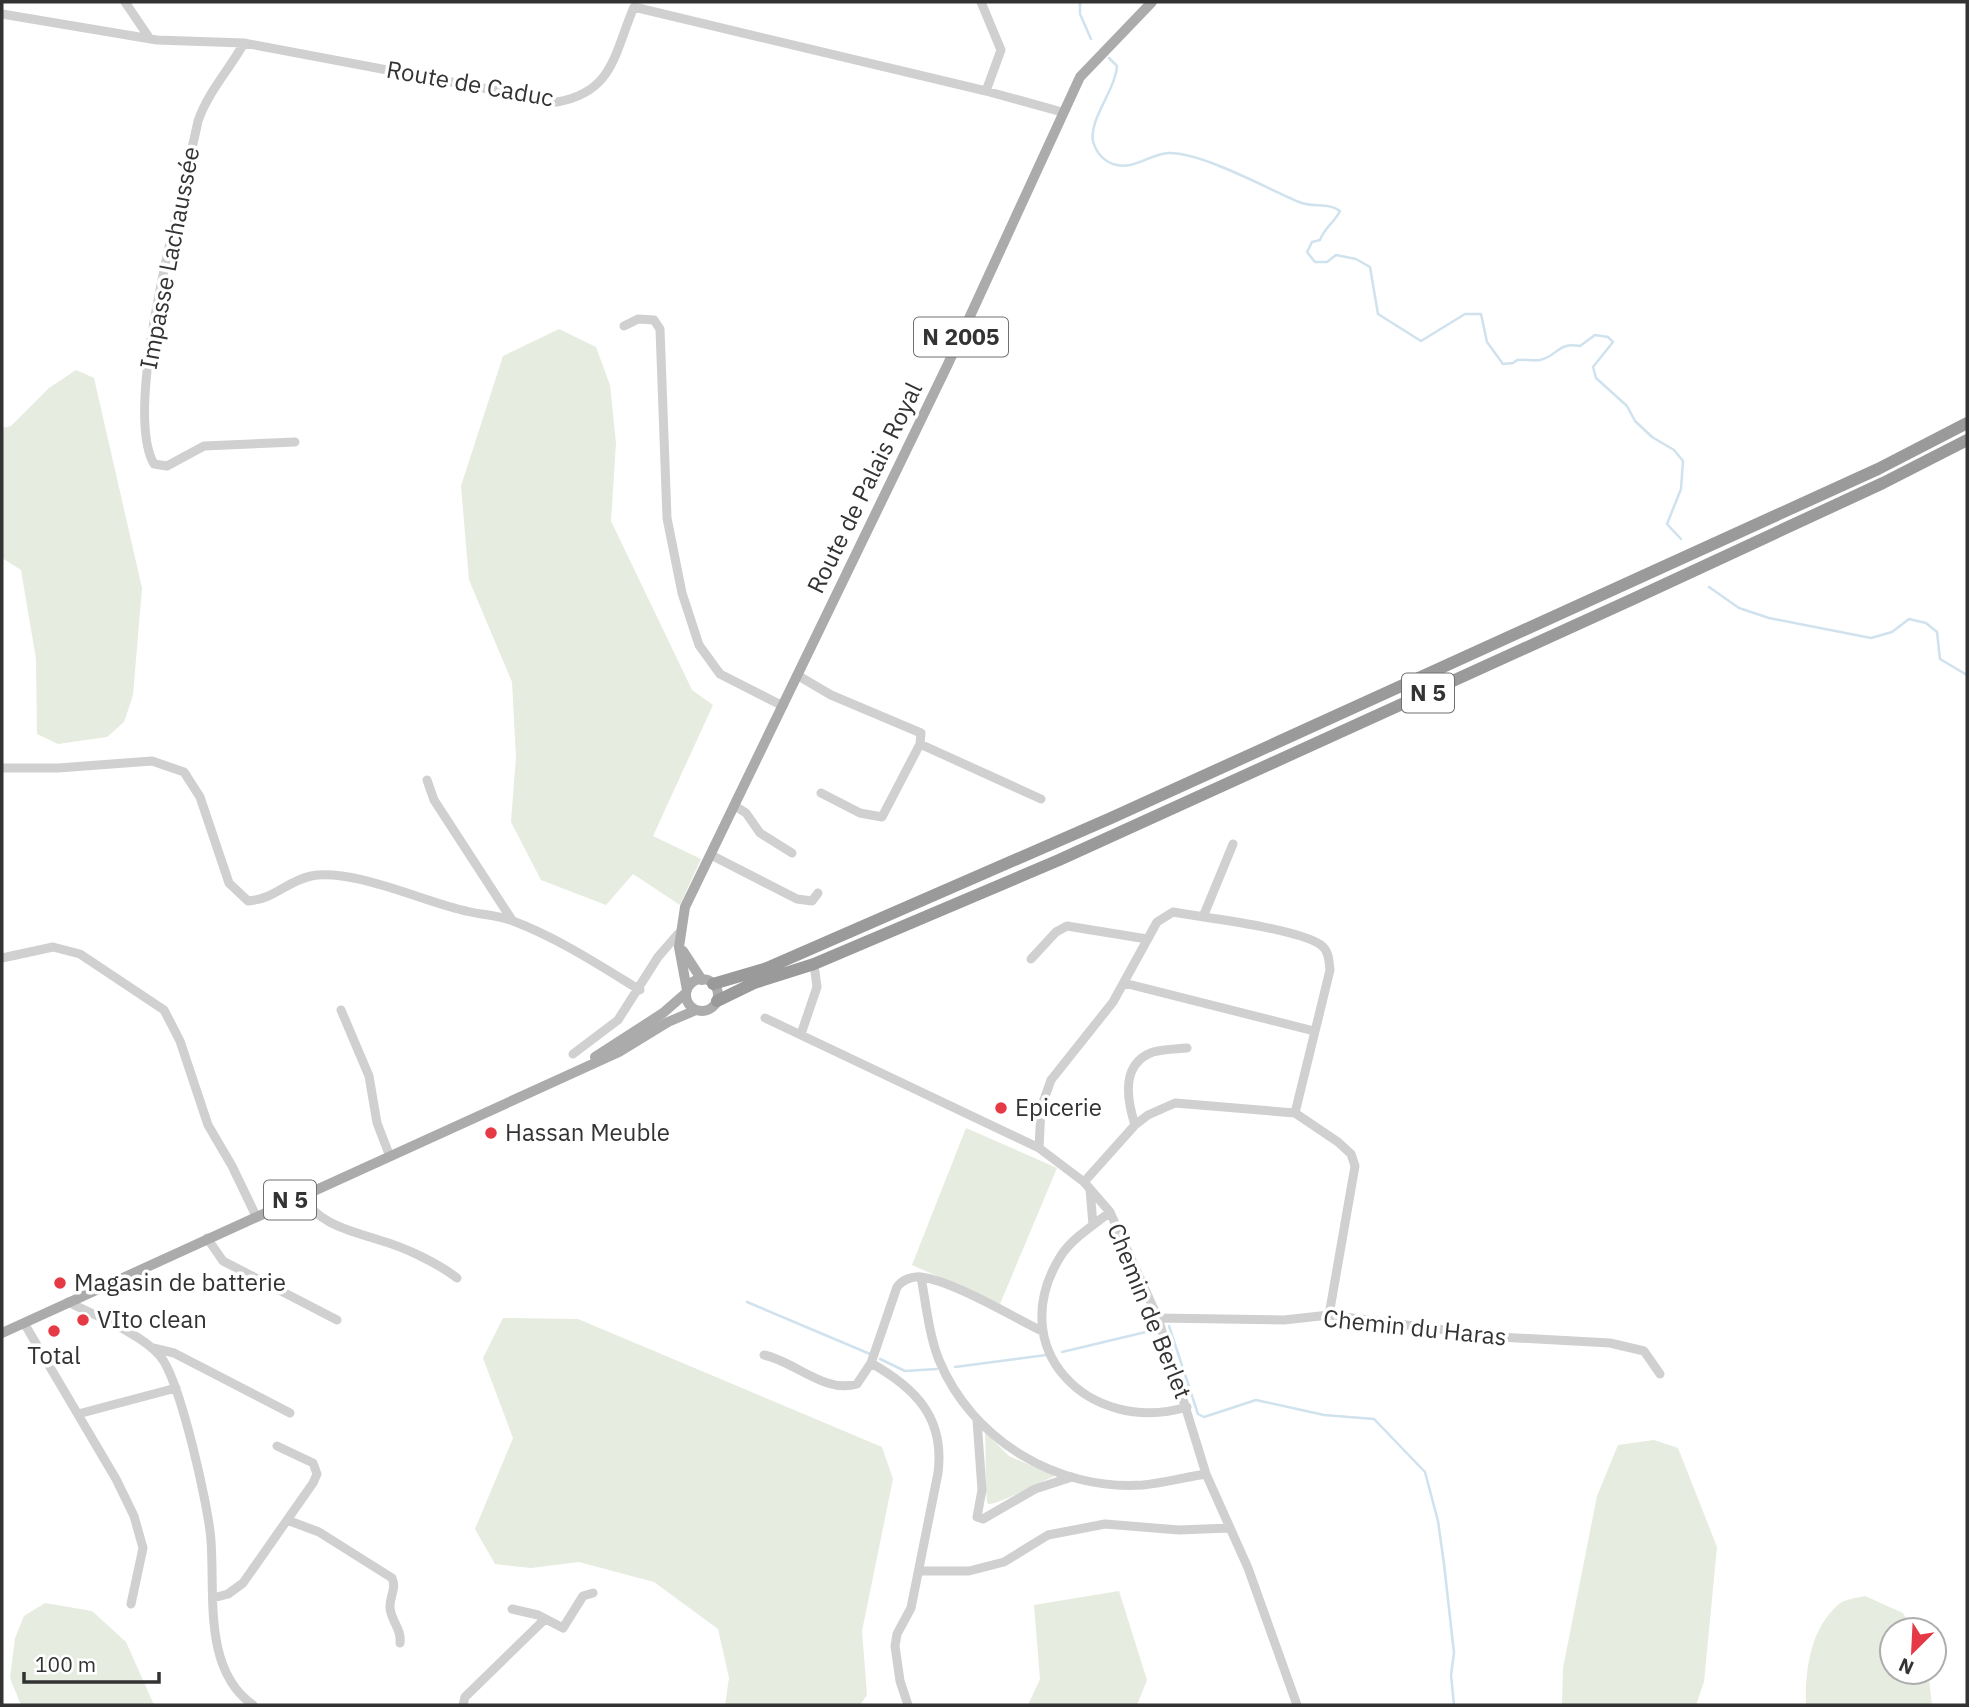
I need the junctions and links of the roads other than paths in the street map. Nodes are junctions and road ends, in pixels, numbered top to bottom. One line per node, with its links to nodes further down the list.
1 (125, 2): 5 (street)
2 (981, 2): 7 (street)
3 (1152, 2): 8 (main road, Route de Palais Royal / N 2005)
4 (2, 14): 5 (street, Route de Caduc)
5 (148, 36): 6 (street, Route de Caduc)
6 (244, 43): 7 (street, Route de Caduc); 12 (street, Impasse Lachaussée)
7 (986, 91): 8 (street, Route de Caduc)
8 (1062, 112): 13 (main road, Route de Palais Royal / N 2005)
9 (624, 326): 14 (street)
10 (1967, 422): 32 (highway, N 5)
11 (1967, 440): 31 (highway, N 5)
12 (295, 442)
13 (797, 675): 14 (main road, Route de Palais Royal / N 2005); 15 (street)
14 (783, 706): 20 (main road, Route de Palais Royal / N 2005)
15 (919, 744): 18 (street); 19 (street)
16 (2, 768): 26 (street)
17 (427, 780): 26 (street)
18 (821, 793)
19 (1041, 799)
20 (735, 806): 22 (street); 23 (main road, Route de Palais Royal / N 2005)
21 (1233, 844): 25 (street)
22 (792, 853)
23 (711, 855): 24 (street); 27 (main road, Route de Palais Royal / N 2005)
24 (818, 893)
25 (1203, 917): 28 (street); 41 (street)
26 (512, 920): 35 (street)
27 (678, 934): 33 (main road); 35 (street); 36 (main road, Route de Palais Royal / N 2005)
28 (1147, 939): 30 (street); 34 (street)
29 (2, 958): 53 (street)
30 (1031, 959)
31 (814, 964): 32 (highway); 37 (highway, N 5); 42 (street)
32 (771, 966): 33 (highway, N 5)
33 (707, 982): 36 (main road, N 5); 37 (main road)
34 (1124, 983): 41 (street); 48 (street)
35 (640, 990): 44 (street)
36 (687, 992): 39 (main road); 45 (main road, N 5)
37 (717, 1002): 39 (main road, N 5)
38 (341, 1010): 49 (street)
39 (696, 1010): 45 (main road, N 5)
40 (765, 1018): 42 (street, Chemin de Berlet)
41 (1314, 1031): 46 (street)
42 (801, 1034): 48 (street, Chemin de Berlet)
43 (1186, 1048): 47 (street)
44 (573, 1054)
45 (578, 1069): 49 (main road, N 5)
46 (1295, 1113): 47 (street); 59 (street)
47 (1135, 1125): 50 (street)
48 (1040, 1149): 50 (street, Chemin de Berlet)
49 (389, 1154): 51 (main road, N 5)
50 (1087, 1185): 52 (street, Chemin de Berlet); 54 (street)
51 (301, 1195): 53 (main road, N 5); 57 (street)
52 (1110, 1212): 54 (street); 60 (street, Chemin de Berlet)
53 (256, 1216): 55 (main road, N 5)
54 (1093, 1225): 63 (street)
55 (207, 1238): 58 (main road, N 5); 61 (street)
56 (921, 1277): 63 (street); 67 (street); 73 (street)
57 (457, 1278)
58 (68, 1302): 62 (main road, N 5); 65 (street)
59 (1329, 1315): 60 (street, Chemin du Haras); 68 (street, Chemin du Haras)
60 (1158, 1318): 70 (street, Chemin de Berlet)
61 (337, 1321)
62 (24, 1323): 64 (main road, N 5); 72 (street)
63 (1042, 1331): 70 (street)
64 (2, 1333)
65 (153, 1348): 69 (street); 71 (street)
66 (764, 1356): 67 (street)
67 (872, 1363): 79 (street)
68 (1660, 1374)
69 (176, 1388): 72 (street); 81 (street)
70 (1187, 1406): 75 (street, Chemin de Berlet)
71 (290, 1413)
72 (78, 1414): 82 (street)
73 (977, 1420): 76 (street); 76 (street)
74 (277, 1446): 77 (street)
75 (1206, 1474): 76 (street); 78 (street, Chemin de Berlet)
76 (1073, 1476)
77 (287, 1520): 81 (street); 85 (street)
78 (1230, 1528): 79 (street); 89 (street, Chemin de Berlet)
79 (919, 1572): 88 (street)
80 (593, 1593): 84 (street)
81 (213, 1598): 86 (street)
82 (131, 1604)
83 (512, 1609): 84 (street)
84 (545, 1619): 87 (street)
85 (400, 1643)
86 (253, 1705)
87 (463, 1705)
88 (908, 1705)
89 (1297, 1705)

